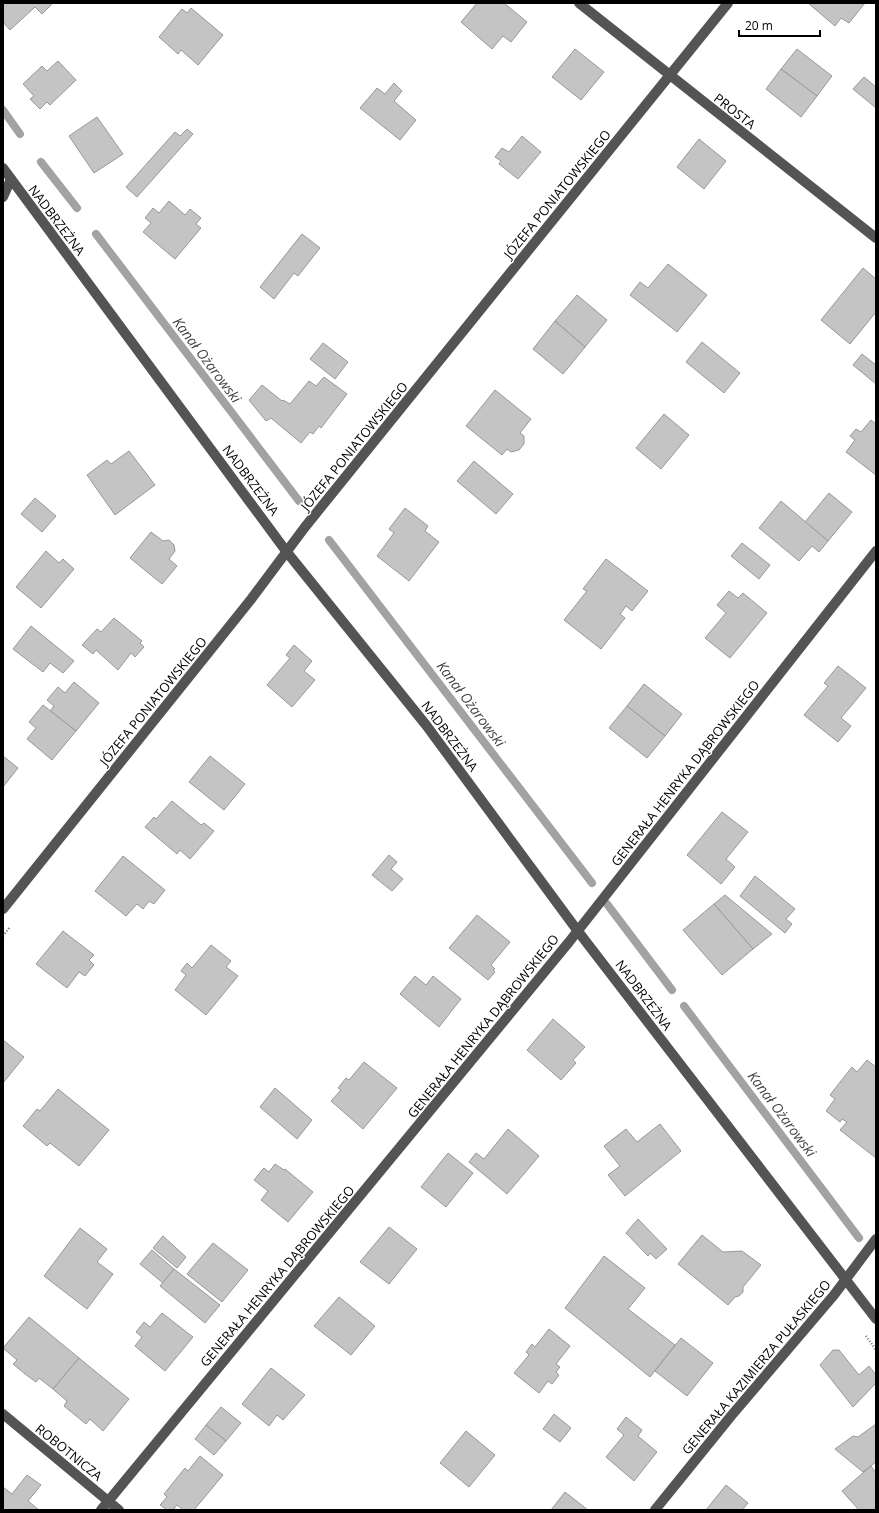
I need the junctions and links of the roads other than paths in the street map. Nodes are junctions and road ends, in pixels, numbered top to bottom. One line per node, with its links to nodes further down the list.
1 (579, 3): 3 (street, PROSTA)
2 (728, 3): 3 (street, JÓZEFA PONIATOWSKIEGO)
3 (670, 76): 7 (street, PROSTA); 8 (street, JÓZEFA PONIATOWSKIEGO)
4 (3, 168): 5 (street, NADBRZEŻNA)
5 (10, 179): 6 (street); 8 (street, NADBRZEŻNA)
6 (3, 197)
7 (876, 238)
8 (286, 551): 10 (street, JÓZEFA PONIATOWSKIEGO); 11 (street, NADBRZEŻNA)
9 (876, 551): 11 (street, GENERAŁA HENRYKA DĄBROWSKIEGO)
10 (3, 909)
11 (578, 930): 13 (street, NADBRZEŻNA); 16 (street, GENERAŁA HENRYKA DĄBROWSKIEGO)
12 (876, 1239): 13 (street, GENERAŁA KAZIMIERZA PUŁASKIEGO)
13 (845, 1279): 14 (street, NADBRZEŻNA); 19 (street, GENERAŁA KAZIMIERZA PUŁASKIEGO)
14 (876, 1319)
15 (3, 1414): 16 (street, ROBOTNICZA)
16 (108, 1501): 17 (street, GENERAŁA HENRYKA DĄBROWSKIEGO); 18 (street, ROBOTNICZA)
17 (101, 1510)
18 (119, 1510)
19 (655, 1510)

